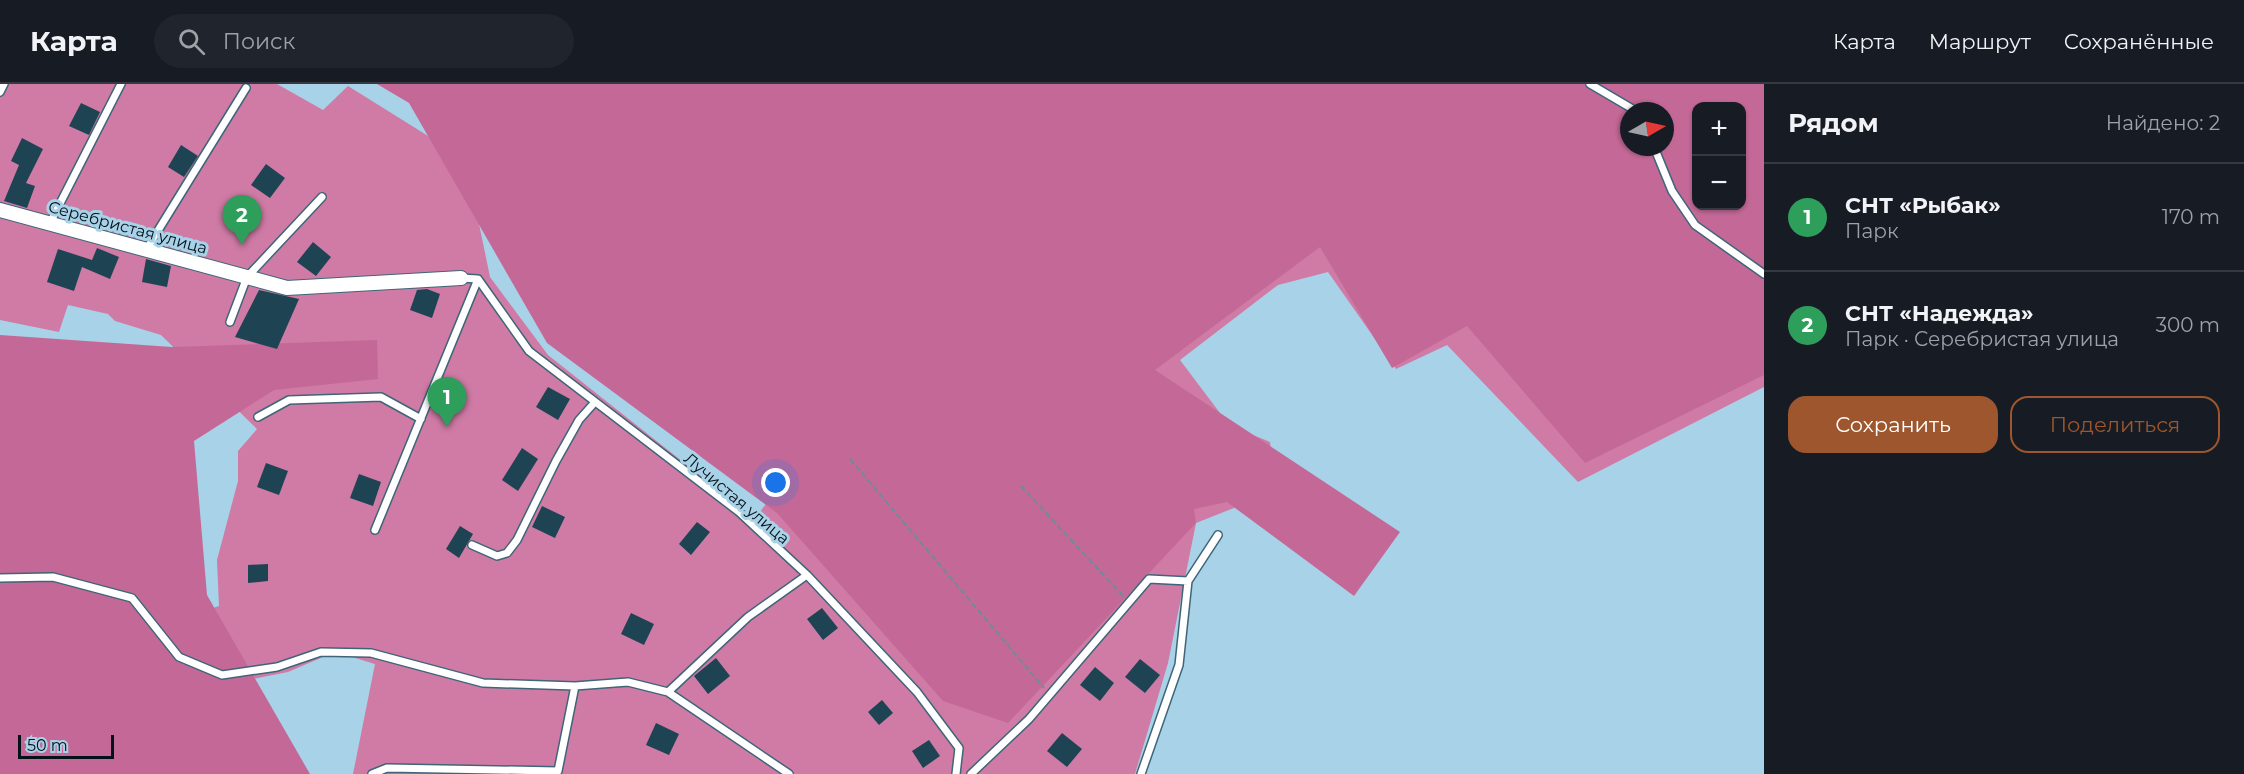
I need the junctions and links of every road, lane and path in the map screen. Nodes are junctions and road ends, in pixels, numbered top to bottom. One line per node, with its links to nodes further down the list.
1 (4, 84): 5 (lane)
2 (121, 84): 10 (lane)
3 (1590, 84): 6 (lane)
4 (246, 88): 11 (lane)
5 (0, 92)
6 (1621, 102)
7 (1658, 156): 12 (lane)
8 (322, 196): 13 (lane)
9 (0, 210): 10 (street, Серебристая улица)
10 (50, 223): 11 (street, Серебристая улица)
11 (146, 250): 13 (street, Серебристая улица)
12 (1764, 274)
13 (247, 277): 14 (street, Серебристая улица); 16 (lane)
14 (461, 278): 15 (lane)
15 (478, 279): 17 (lane, Лучистая улица); 19 (lane)
16 (230, 322)
17 (595, 402): 24 (lane); 25 (lane, Лучистая улица)
18 (258, 417): 19 (lane)
19 (421, 419): 22 (lane)
20 (850, 459): 31 (path)
21 (1021, 486): 28 (path)
22 (375, 530)
23 (1218, 535): 27 (lane)
24 (472, 545)
25 (807, 575): 30 (lane); 34 (lane, Лучистая улица)
26 (0, 578): 29 (lane)
27 (1188, 581): 28 (lane); 36 (lane)
28 (1129, 603): 31 (lane)
29 (575, 686): 30 (lane); 32 (lane)
30 (668, 692): 33 (lane)
31 (1050, 694): 35 (lane)
32 (372, 774)
33 (789, 774)
34 (956, 774)
35 (971, 774)
36 (1141, 774)

